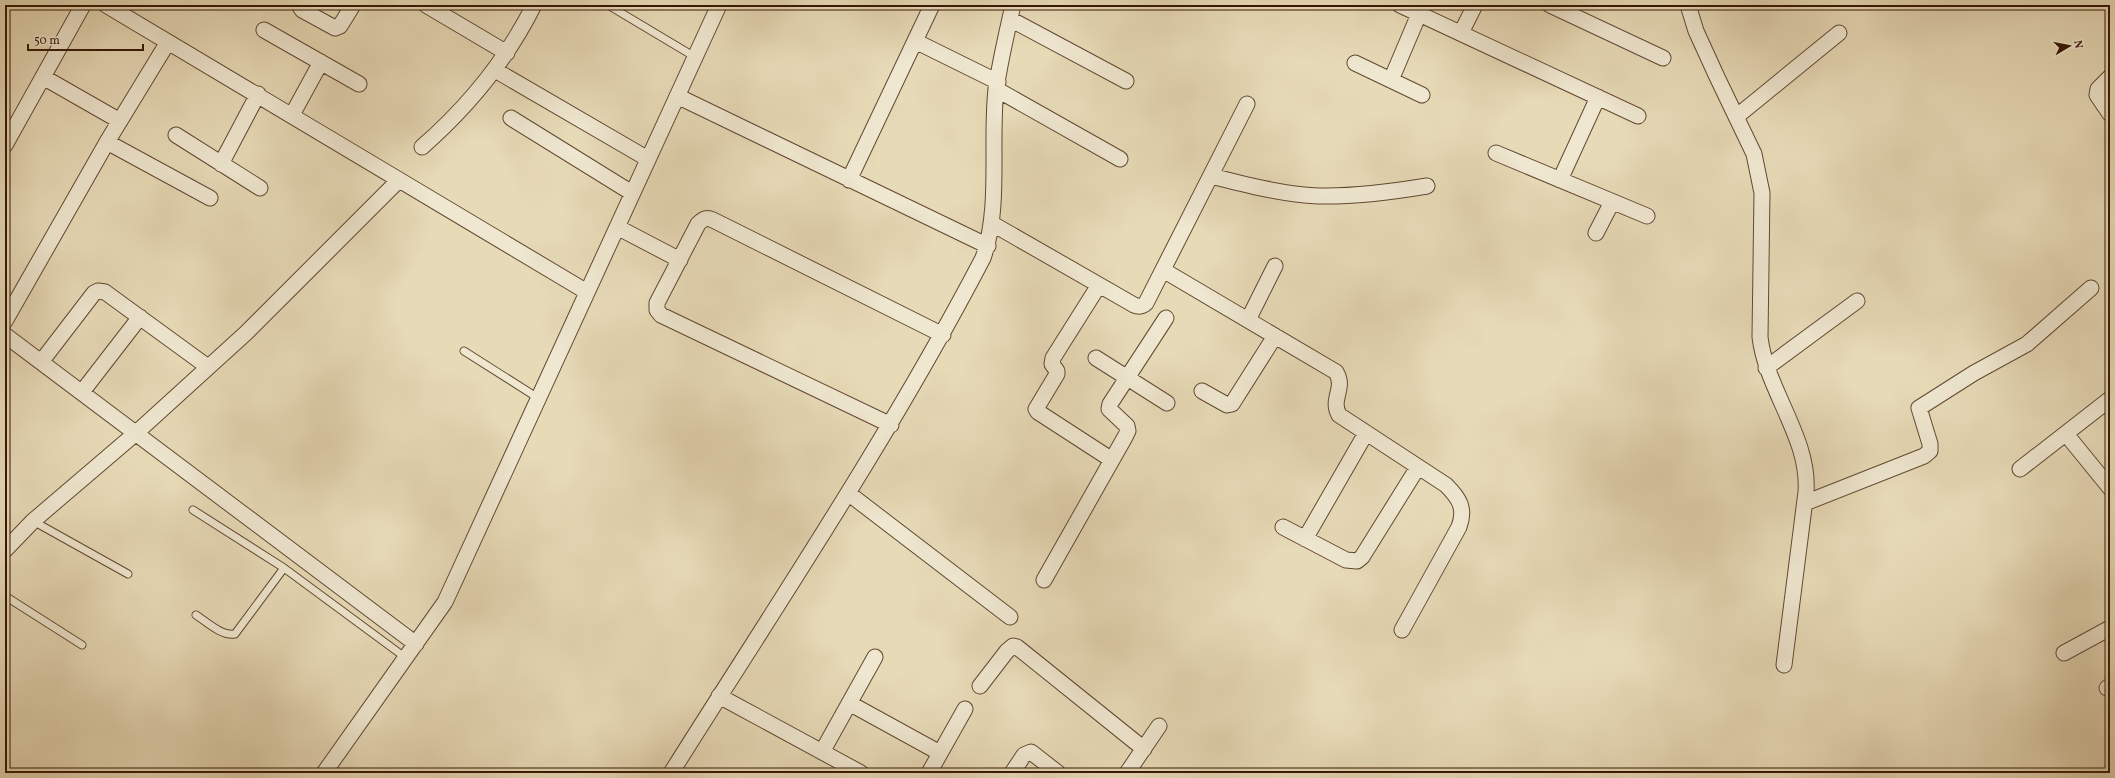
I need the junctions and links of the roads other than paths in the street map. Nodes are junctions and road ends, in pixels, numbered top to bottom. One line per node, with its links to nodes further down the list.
1 (83, 5): 27 (street)
2 (106, 5): 20 (street)
3 (299, 5): 4 (street)
4 (353, 5)
5 (426, 5): 21 (street)
6 (534, 5): 21 (street)
7 (608, 5): 22 (lane)
8 (719, 5): 22 (street)
9 (932, 5): 19 (street)
10 (1400, 5): 15 (street)
11 (1475, 5): 17 (street)
12 (1550, 5): 23 (street)
13 (1688, 5): 41 (street)
14 (1012, 12): 30 (street); 32 (street)
15 (1418, 14): 17 (street); 29 (street)
16 (264, 30): 24 (street)
17 (1461, 33): 36 (street)
18 (1839, 33): 41 (street)
19 (915, 41): 32 (street); 54 (street)
20 (168, 42): 33 (street); 43 (street)
21 (507, 53): 26 (street)
22 (695, 57): 35 (street)
23 (1663, 58)
24 (321, 62): 31 (street); 39 (street)
25 (1355, 63): 29 (street)
26 (495, 70): 47 (street); 49 (street)
27 (43, 77): 43 (street); 46 (street)
28 (2110, 77): 38 (street)
29 (1391, 80): 34 (street)
30 (1126, 81)
31 (359, 84)
32 (997, 85): 50 (street); 62 (street)
33 (258, 94): 39 (street); 51 (street)
34 (1422, 95)
35 (677, 96): 49 (street); 54 (street)
36 (1598, 97): 40 (street); 55 (street)
37 (1247, 104): 52 (street)
38 (2110, 114)
39 (292, 115): 53 (street)
40 (1638, 116)
41 (1736, 117): 84 (street)
42 (512, 118): 58 (street)
43 (120, 121): 45 (street)
44 (176, 135): 51 (street)
45 (107, 142): 59 (street); 76 (street)
46 (5, 145)
47 (422, 147)
48 (1496, 153): 55 (street)
49 (648, 159): 58 (street)
50 (1120, 160)
51 (222, 164): 57 (street)
52 (1211, 176): 56 (street); 68 (street)
53 (399, 180): 71 (street); 83 (street)
54 (849, 180): 65 (street)
55 (1560, 180): 60 (street)
56 (1427, 186)
57 (260, 188)
58 (632, 193): 63 (street)
59 (210, 198)
60 (1612, 202): 61 (street); 64 (street)
61 (1647, 216)
62 (991, 223): 65 (street); 69 (street)
63 (617, 227): 66 (street); 71 (street)
64 (1596, 233)
65 (988, 246): 78 (street)
66 (680, 260): 78 (street); 91 (street)
67 (1275, 266): 75 (street)
68 (1163, 270): 69 (street); 75 (street)
69 (1099, 285): 95 (street)
70 (2091, 288): 100 (street)
71 (587, 292): 88 (street)
72 (1857, 301): 84 (street)
73 (140, 317): 82 (street); 83 (street); 87 (street)
74 (1166, 318): 85 (street)
75 (1248, 320): 79 (street)
76 (5, 321)
77 (5, 335): 82 (street)
78 (943, 335): 91 (street)
79 (1275, 336): 86 (street); 93 (street)
80 (464, 351): 88 (lane)
81 (1096, 358): 85 (street)
82 (41, 362): 87 (street)
83 (208, 367): 92 (street)
84 (1766, 368): 100 (street)
85 (1128, 378): 90 (street); 95 (street)
86 (1202, 391)
87 (82, 392): 92 (street)
88 (538, 398): 115 (street)
89 (2110, 399): 94 (street)
90 (1167, 403)
91 (891, 425): 99 (street)
92 (136, 433): 102 (street); 115 (street)
93 (1366, 433): 96 (street); 105 (street)
94 (2066, 434): 97 (street); 98 (street)
95 (1112, 460): 109 (street)
96 (1418, 467): 105 (street); 114 (street)
97 (2020, 469)
98 (2110, 488)
99 (848, 493): 112 (street); 122 (street)
100 (1805, 503): 120 (street)
101 (193, 510): 107 (lane)
102 (33, 521): 104 (street); 108 (lane)
103 (1283, 527): 105 (street)
104 (10, 536): 106 (street)
105 (1306, 539)
106 (5, 550)
107 (284, 568): 111 (lane); 119 (lane)
108 (128, 574)
109 (1044, 580)
110 (5, 596): 116 (lane)
111 (196, 615)
112 (1010, 617)
113 (2110, 628): 117 (street)
114 (1402, 630)
115 (416, 644): 119 (street)
116 (82, 645)
117 (2064, 653)
118 (875, 657): 123 (street)
119 (406, 658): 129 (street)
120 (1784, 665)
121 (980, 686): 126 (street)
122 (720, 696): 127 (street); 130 (street)
123 (849, 703): 127 (street); 128 (street)
124 (965, 709): 128 (street)
125 (1159, 726): 126 (street)
126 (1144, 749): 135 (street)
127 (822, 752): 131 (street)
128 (940, 753): 132 (street)
129 (324, 773)
130 (671, 773)
131 (861, 773)
132 (929, 773)
133 (1012, 773): 134 (street)
134 (1058, 773)
135 (1127, 773)

